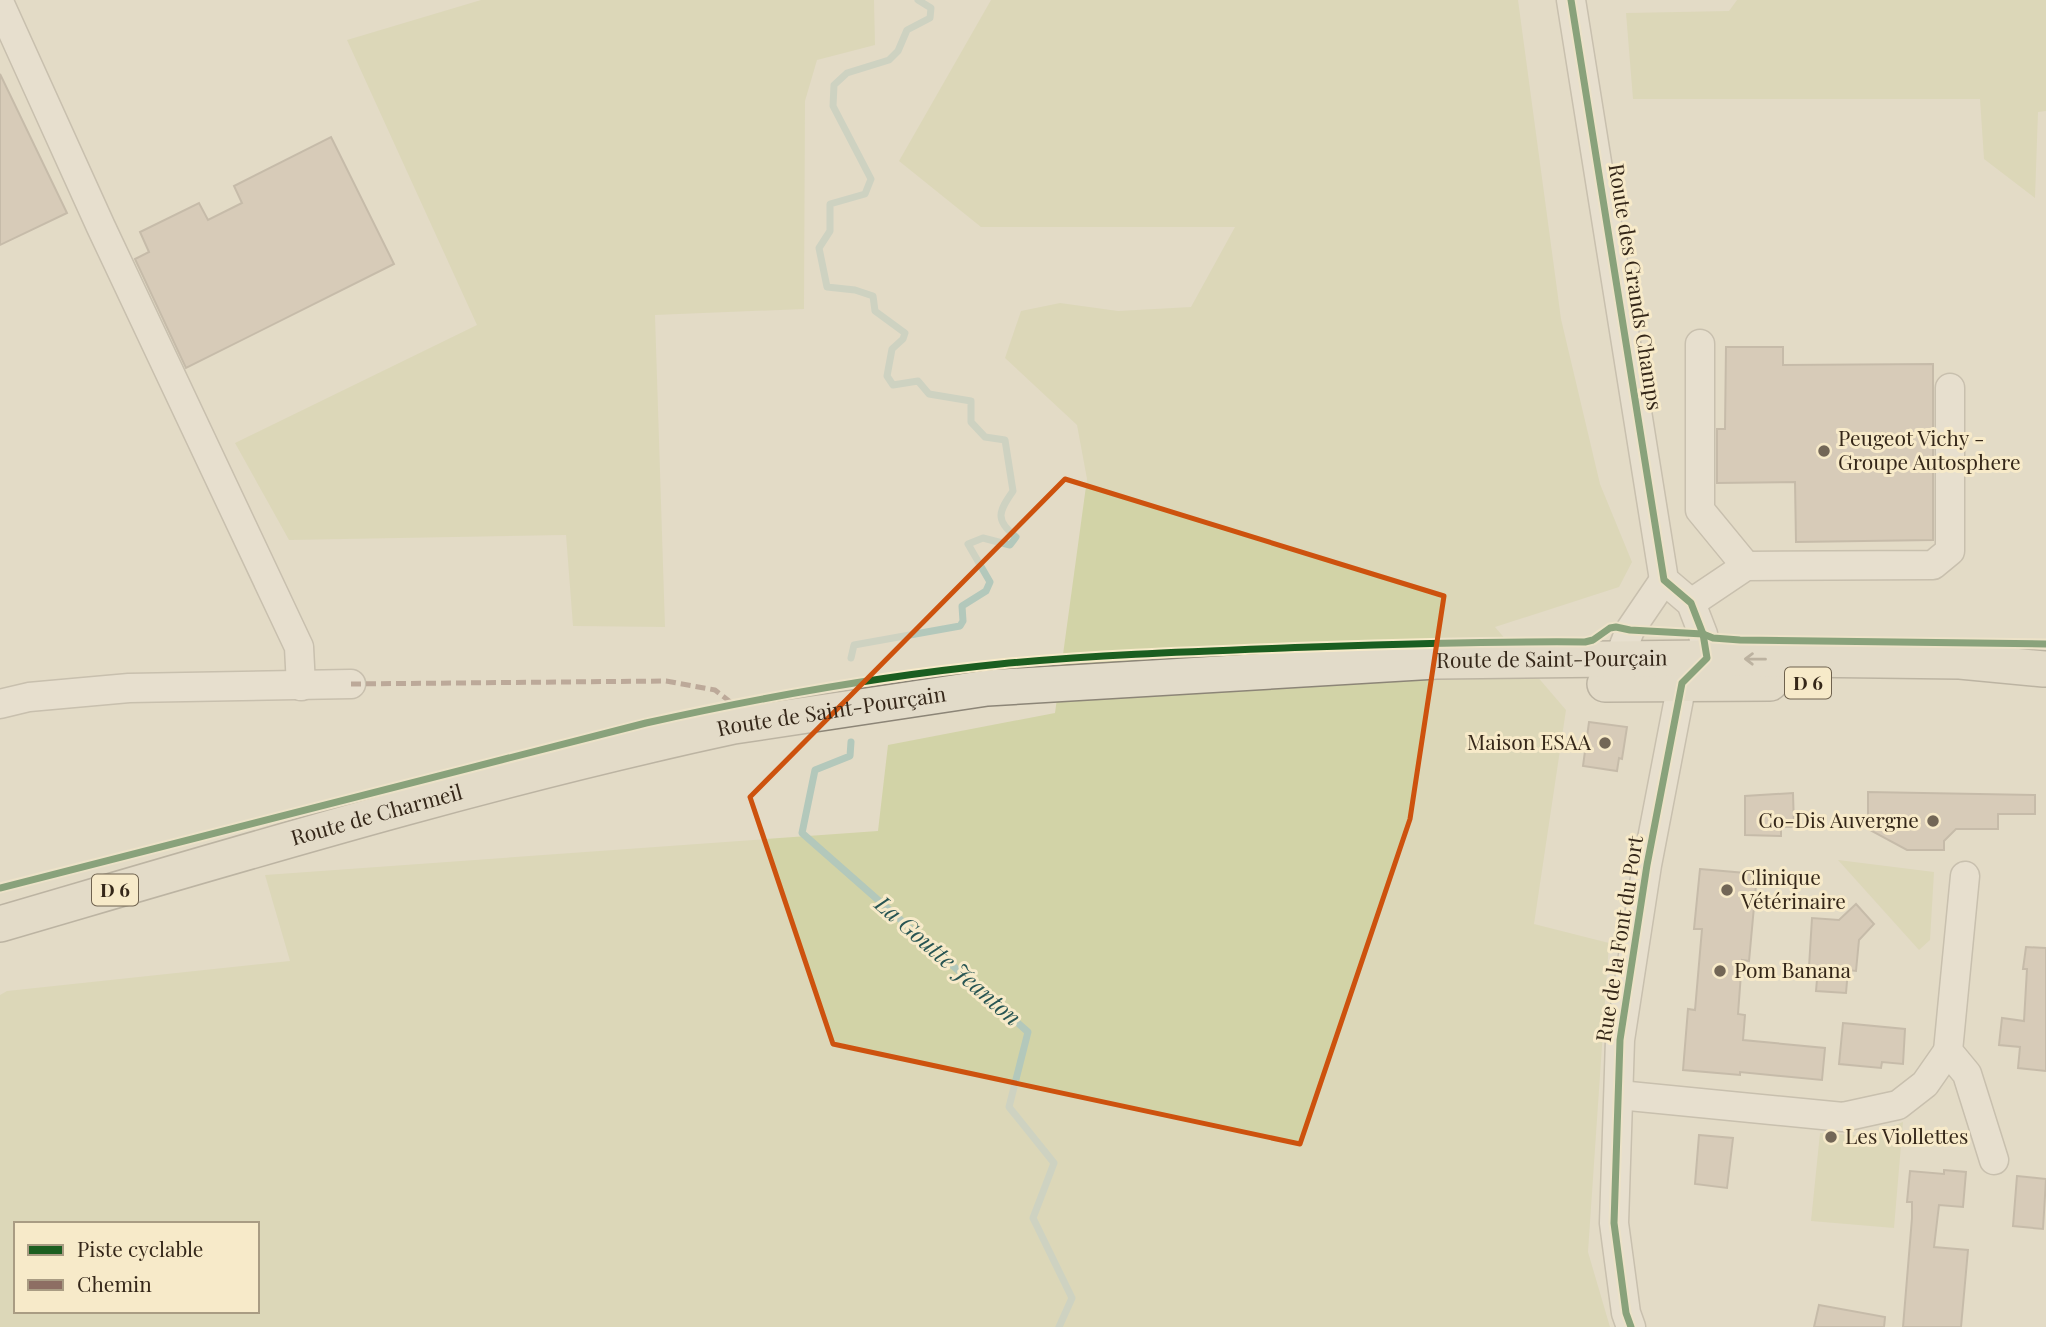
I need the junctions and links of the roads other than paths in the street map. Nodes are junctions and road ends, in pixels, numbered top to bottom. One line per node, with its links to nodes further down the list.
1 (1573, 0): 6 (street, Route des Grands Champs)
2 (0, 4): 13 (street)
3 (1700, 344): 5 (street)
4 (1950, 388): 5 (street)
5 (1746, 566): 7 (street)
6 (1664, 580): 7 (street); 10 (street)
7 (1691, 603): 8 (street)
8 (1707, 658): 9 (main road, Route de Saint-Pourçain / D 6, one-way to 8); 10 (main road, Route de Saint-Pourçain / D 6); 11 (street)
9 (2045, 669): 11 (main road, Route de Saint-Pourçain / D 6)
10 (1620, 671): 11 (main road, Route de Saint-Pourçain / D 6); 15 (main road, Route de Saint-Pourçain / D 6)
11 (1682, 683): 21 (street, Rue de la Font du Port)
12 (351, 684): 13 (street)
13 (301, 686): 14 (street)
14 (1, 702)
15 (522, 777): 16 (main road, Route de Charmeil / D 6)
16 (230, 857): 18 (main road, Route de Charmeil / D 6); 19 (main road, Route de Charmeil / D 6)
17 (1965, 876): 20 (street)
18 (0, 905)
19 (0, 924)
20 (1948, 1051): 21 (street); 22 (street)
21 (1619, 1095): 23 (street, Rue de la Font du Port)
22 (1994, 1160)
23 (1631, 1327)

